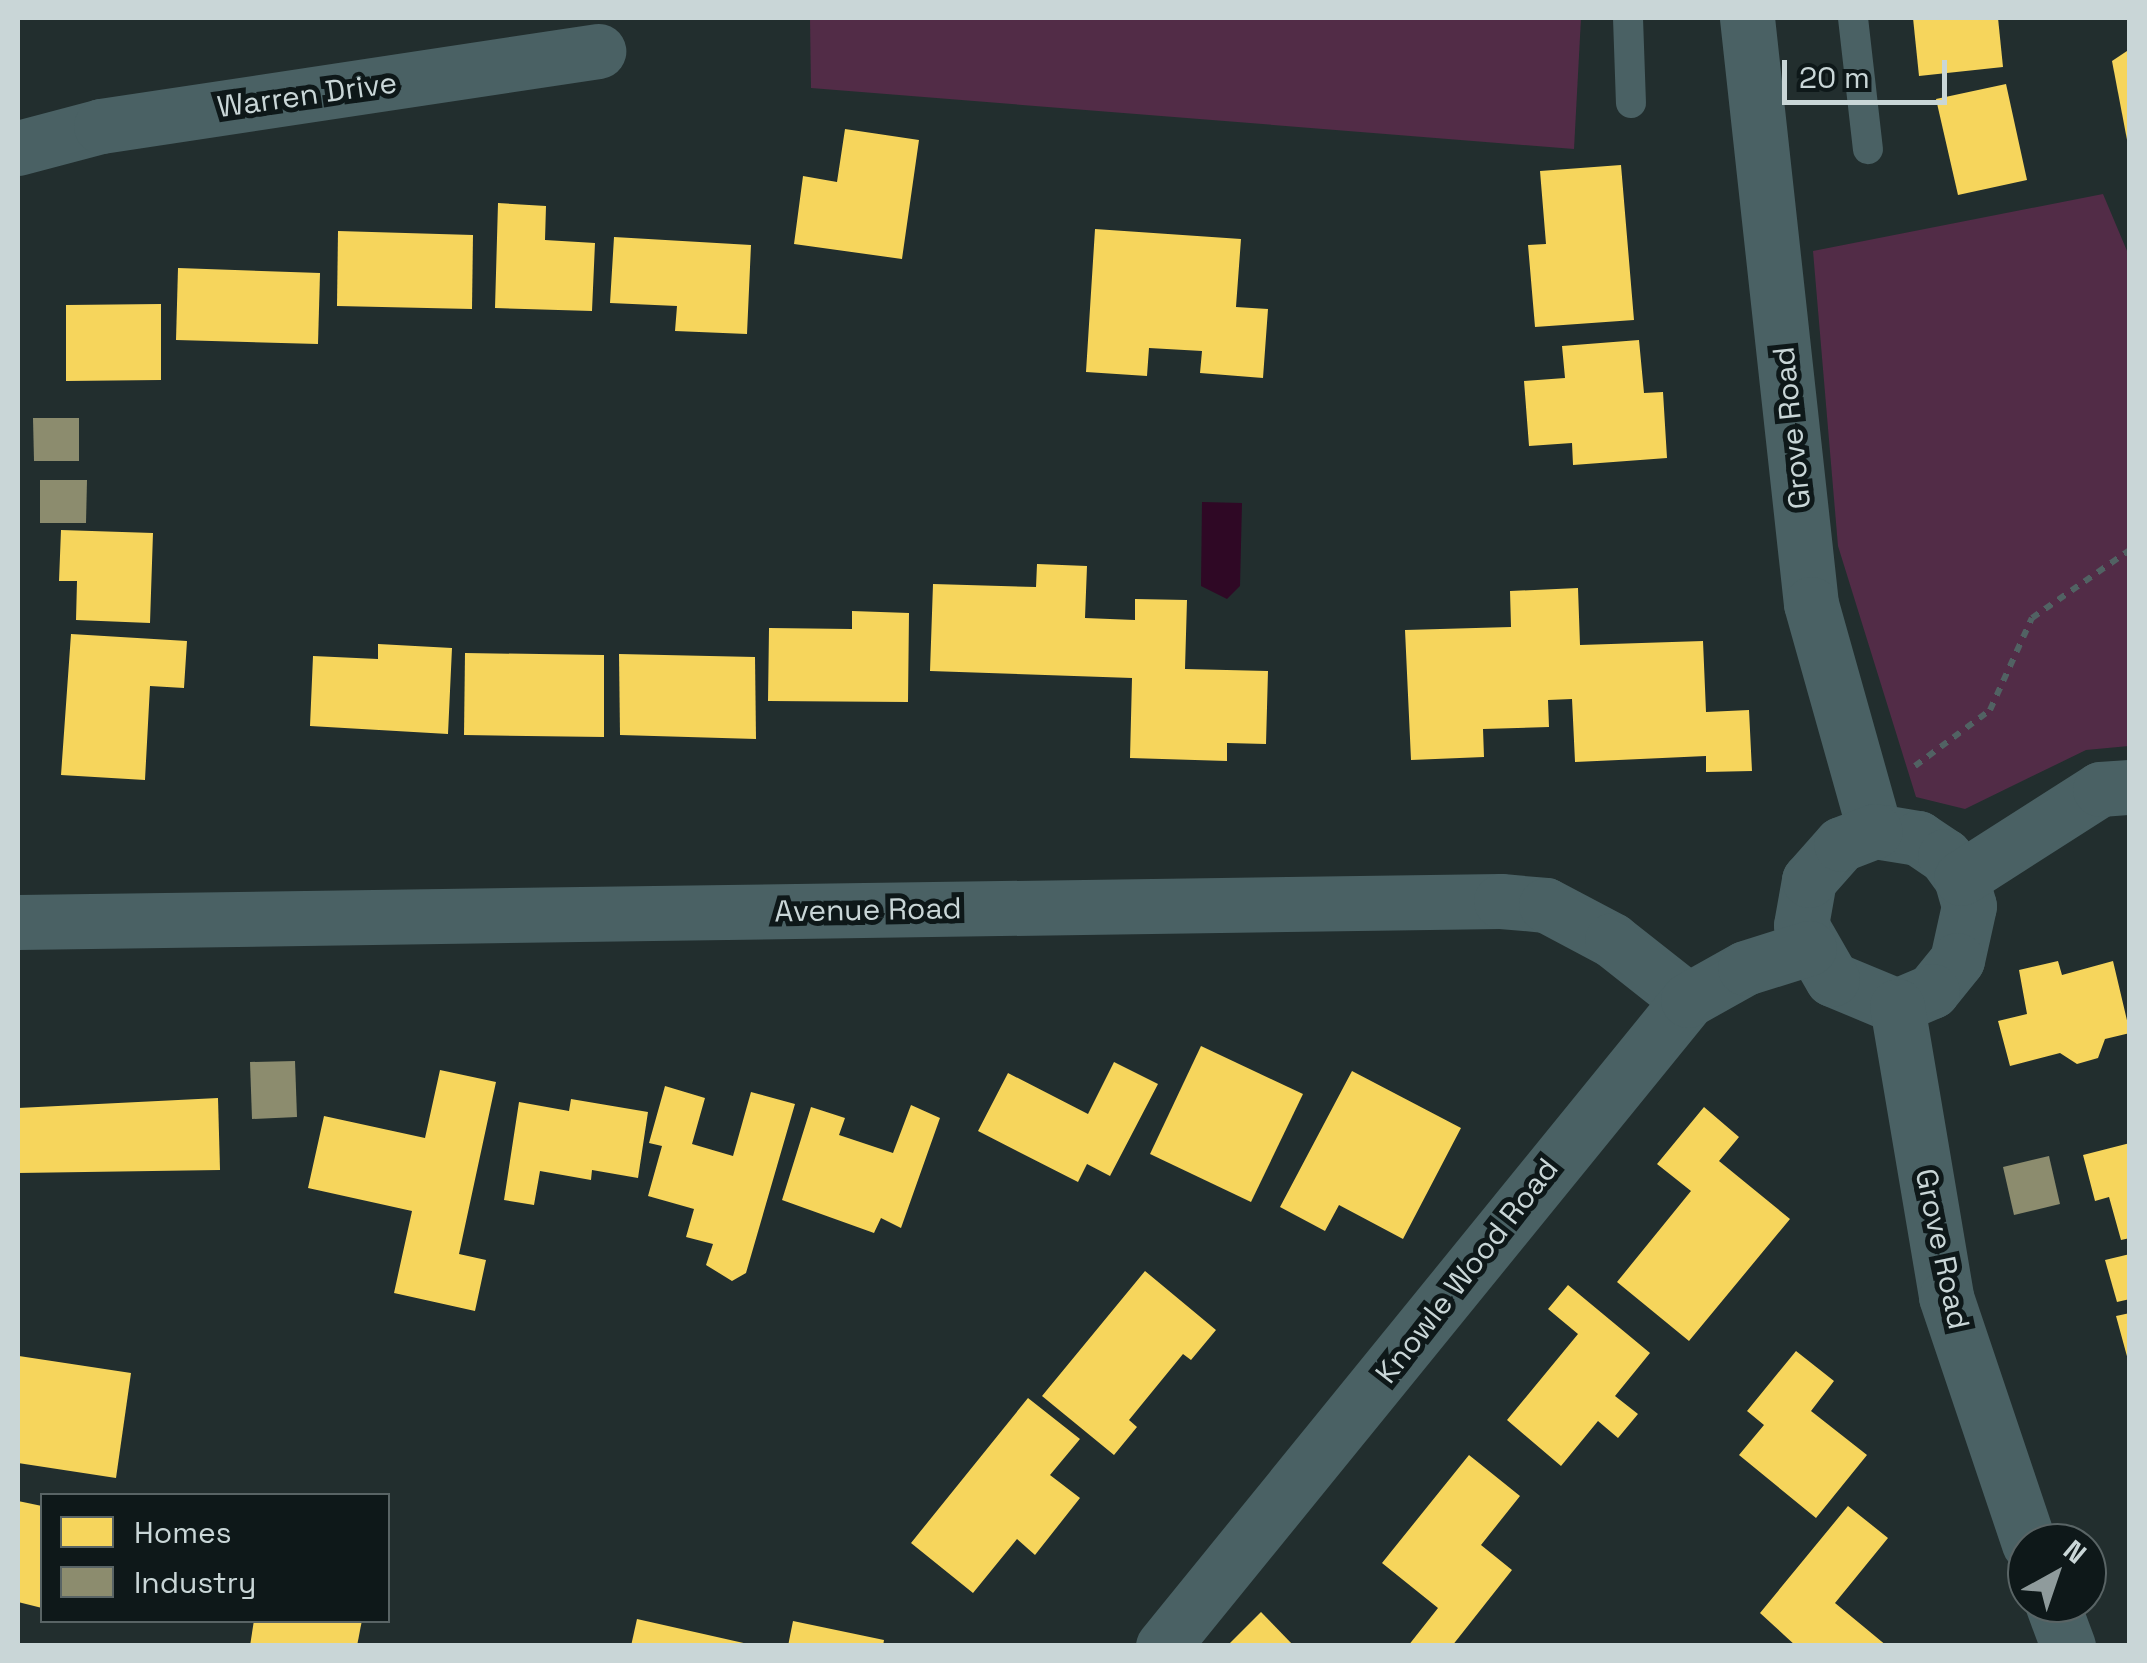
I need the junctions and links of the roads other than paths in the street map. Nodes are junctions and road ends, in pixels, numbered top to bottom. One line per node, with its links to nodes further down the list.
1 (1628, 18): 5 (lane)
2 (1747, 18): 9 (street, Grove Road)
3 (1853, 18): 7 (lane)
4 (598, 52): 6 (street, Warren Drive)
5 (1630, 103)
6 (18, 148)
7 (1868, 149)
8 (2130, 787): 10 (street)
9 (1871, 817): 10 (street); 12 (street)
10 (1962, 878): 14 (street)
11 (18, 922): 13 (street, Avenue Road)
12 (1809, 948): 13 (street, Knowle Wood Road); 14 (street)
13 (1688, 1000): 16 (street, Knowle Wood Road)
14 (1897, 1006): 15 (street, Grove Road)
15 (2022, 1523)
16 (1164, 1646)

